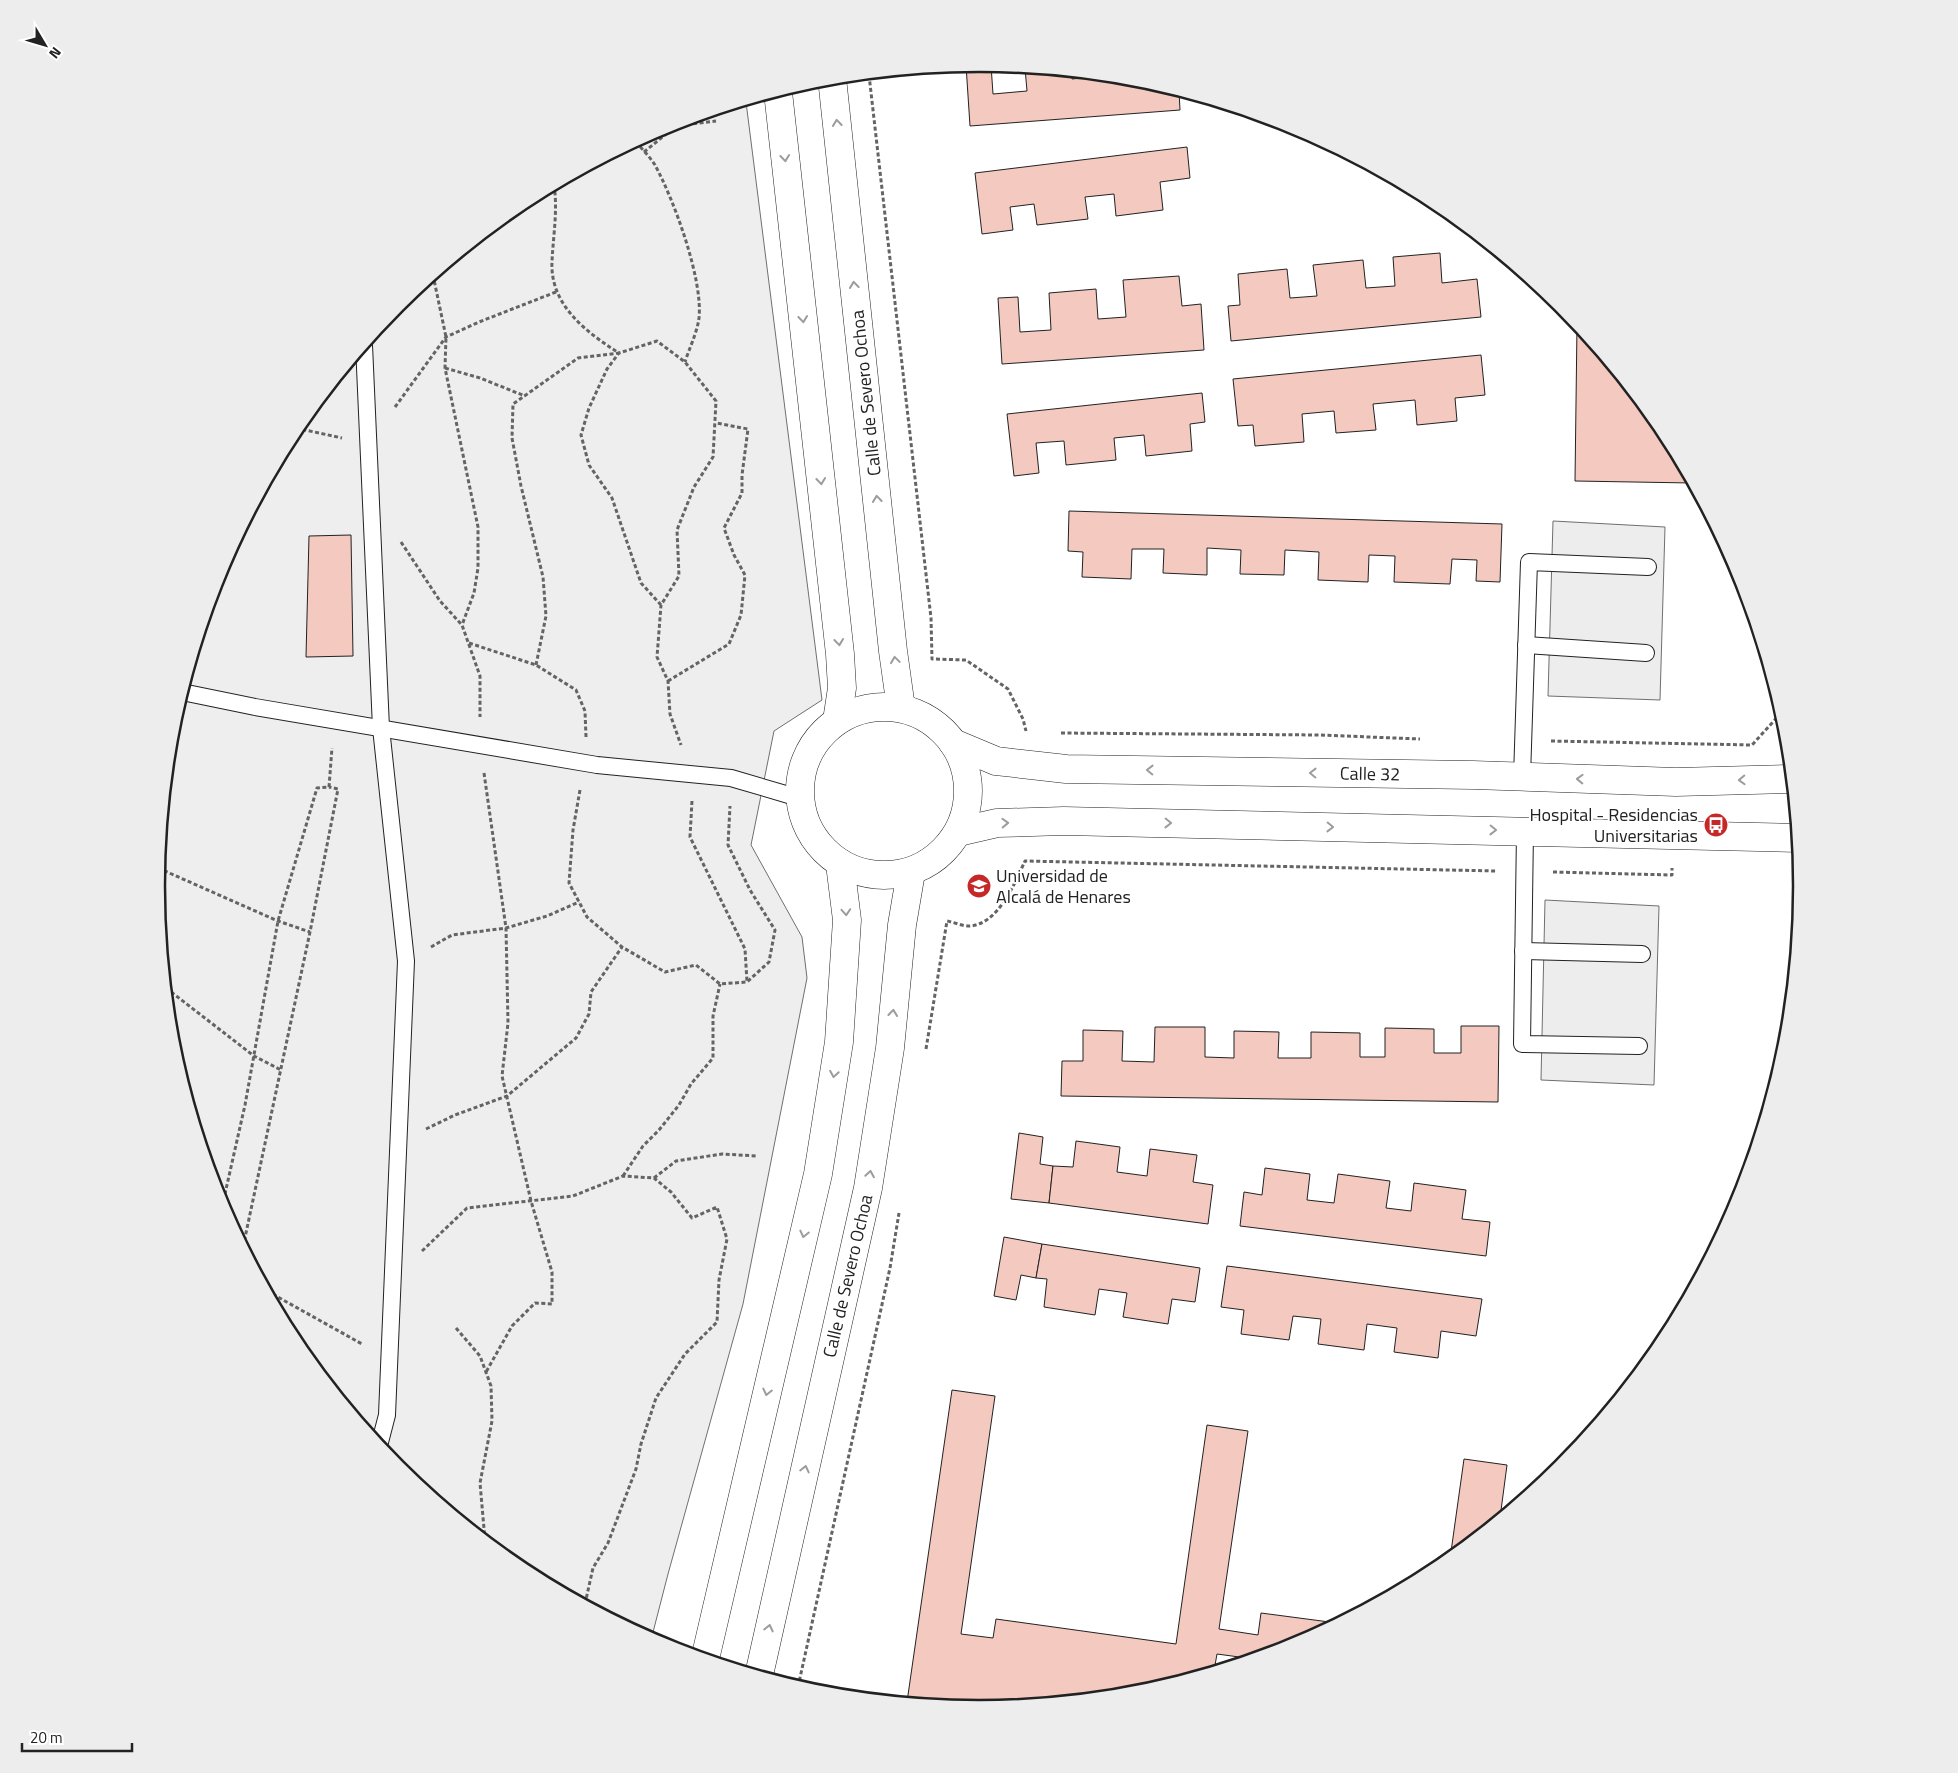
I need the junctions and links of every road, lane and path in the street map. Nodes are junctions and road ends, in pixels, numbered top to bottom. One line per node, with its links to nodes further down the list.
1 (870, 80): 36 (path)
2 (833, 86): 31 (street, Calle de Severo Ochoa, one-way to 2)
3 (779, 98): 34 (street, one-way to 34)
4 (716, 121): 5 (path)
5 (696, 123)
6 (665, 135): 8 (path)
7 (640, 147): 8 (path)
8 (644, 152): 15 (path)
9 (554, 193): 11 (path)
10 (434, 282): 12 (path)
11 (556, 292): 12 (path); 14 (path)
12 (446, 337): 16 (path); 20 (path)
13 (364, 353): 20 (lane)
14 (619, 353): 15 (path); 17 (path); 23 (path)
15 (685, 362): 18 (path)
16 (444, 368): 17 (path); 24 (path)
17 (525, 396): 28 (path)
18 (716, 423): 23 (path); 29 (path)
19 (305, 430): 20 (path)
20 (369, 442): 21 (lane)
21 (371, 508): 24 (path); 35 (lane)
22 (1648, 567): 26 (lane)
23 (661, 605): 29 (path)
24 (462, 625): 25 (path)
25 (468, 643): 28 (path); 41 (path)
26 (1526, 645): 27 (lane); 39 (lane)
27 (1646, 653)
28 (536, 665): 42 (path)
29 (668, 681): 43 (path)
30 (189, 693): 33 (lane)
31 (901, 708): 34 (street); 40 (street)
32 (1775, 719): 39 (path)
33 (334, 720): 35 (lane); 47 (path)
34 (837, 721): 48 (street)
35 (380, 728): 41 (lane); 65 (lane)
36 (1026, 733)
37 (1056, 733): 38 (path)
38 (1425, 739)
39 (1523, 741): 44 (lane)
40 (954, 743): 44 (street, Calle 32, one-way to 40); 50 (street)
41 (480, 745): 42 (lane); 60 (path)
42 (585, 763): 43 (lane); 57 (path)
43 (693, 775): 45 (lane); 66 (path)
44 (1522, 777): 46 (street, Calle 32, one-way to 44)
45 (731, 778): 48 (lane); 66 (path)
46 (1786, 779)
47 (329, 787): 59 (path); 61 (path)
48 (799, 798): 53 (street)
49 (1525, 831): 50 (street, one-way to 49); 51 (street); 55 (lane)
50 (958, 832): 56 (street)
51 (1672, 835): 52 (street); 55 (path)
52 (1791, 838)
53 (840, 864): 56 (street); 88 (street, one-way to 88)
54 (166, 871): 59 (path)
55 (1524, 871): 58 (path); 63 (lane)
56 (911, 872): 89 (street, Calle de Severo Ochoa, one-way to 56)
57 (579, 902): 60 (path); 62 (path)
58 (947, 920)
59 (278, 921): 61 (path); 70 (path)
60 (506, 928): 65 (path); 72 (path)
61 (310, 932): 71 (path)
62 (622, 947): 67 (path); 72 (path)
63 (1523, 951): 64 (lane); 69 (lane)
64 (1642, 954)
65 (406, 961): 73 (lane)
66 (746, 982): 67 (path)
67 (720, 984): 75 (path)
68 (172, 993): 70 (path)
69 (1639, 1046)
70 (254, 1056): 71 (path); 77 (path)
71 (281, 1070): 79 (path)
72 (507, 1096): 73 (path); 78 (path)
73 (398, 1155): 80 (lane)
74 (757, 1156): 76 (path)
75 (624, 1176): 76 (path); 78 (path)
76 (654, 1178): 87 (path)
77 (225, 1193)
78 (531, 1201): 80 (path); 84 (path)
79 (245, 1238)
80 (393, 1276): 83 (lane)
81 (275, 1295): 83 (path)
82 (456, 1328): 84 (path)
83 (390, 1359): 85 (lane)
84 (486, 1372): 86 (path)
85 (381, 1438)
86 (484, 1533)
87 (586, 1599)
88 (706, 1653)
89 (760, 1670)

